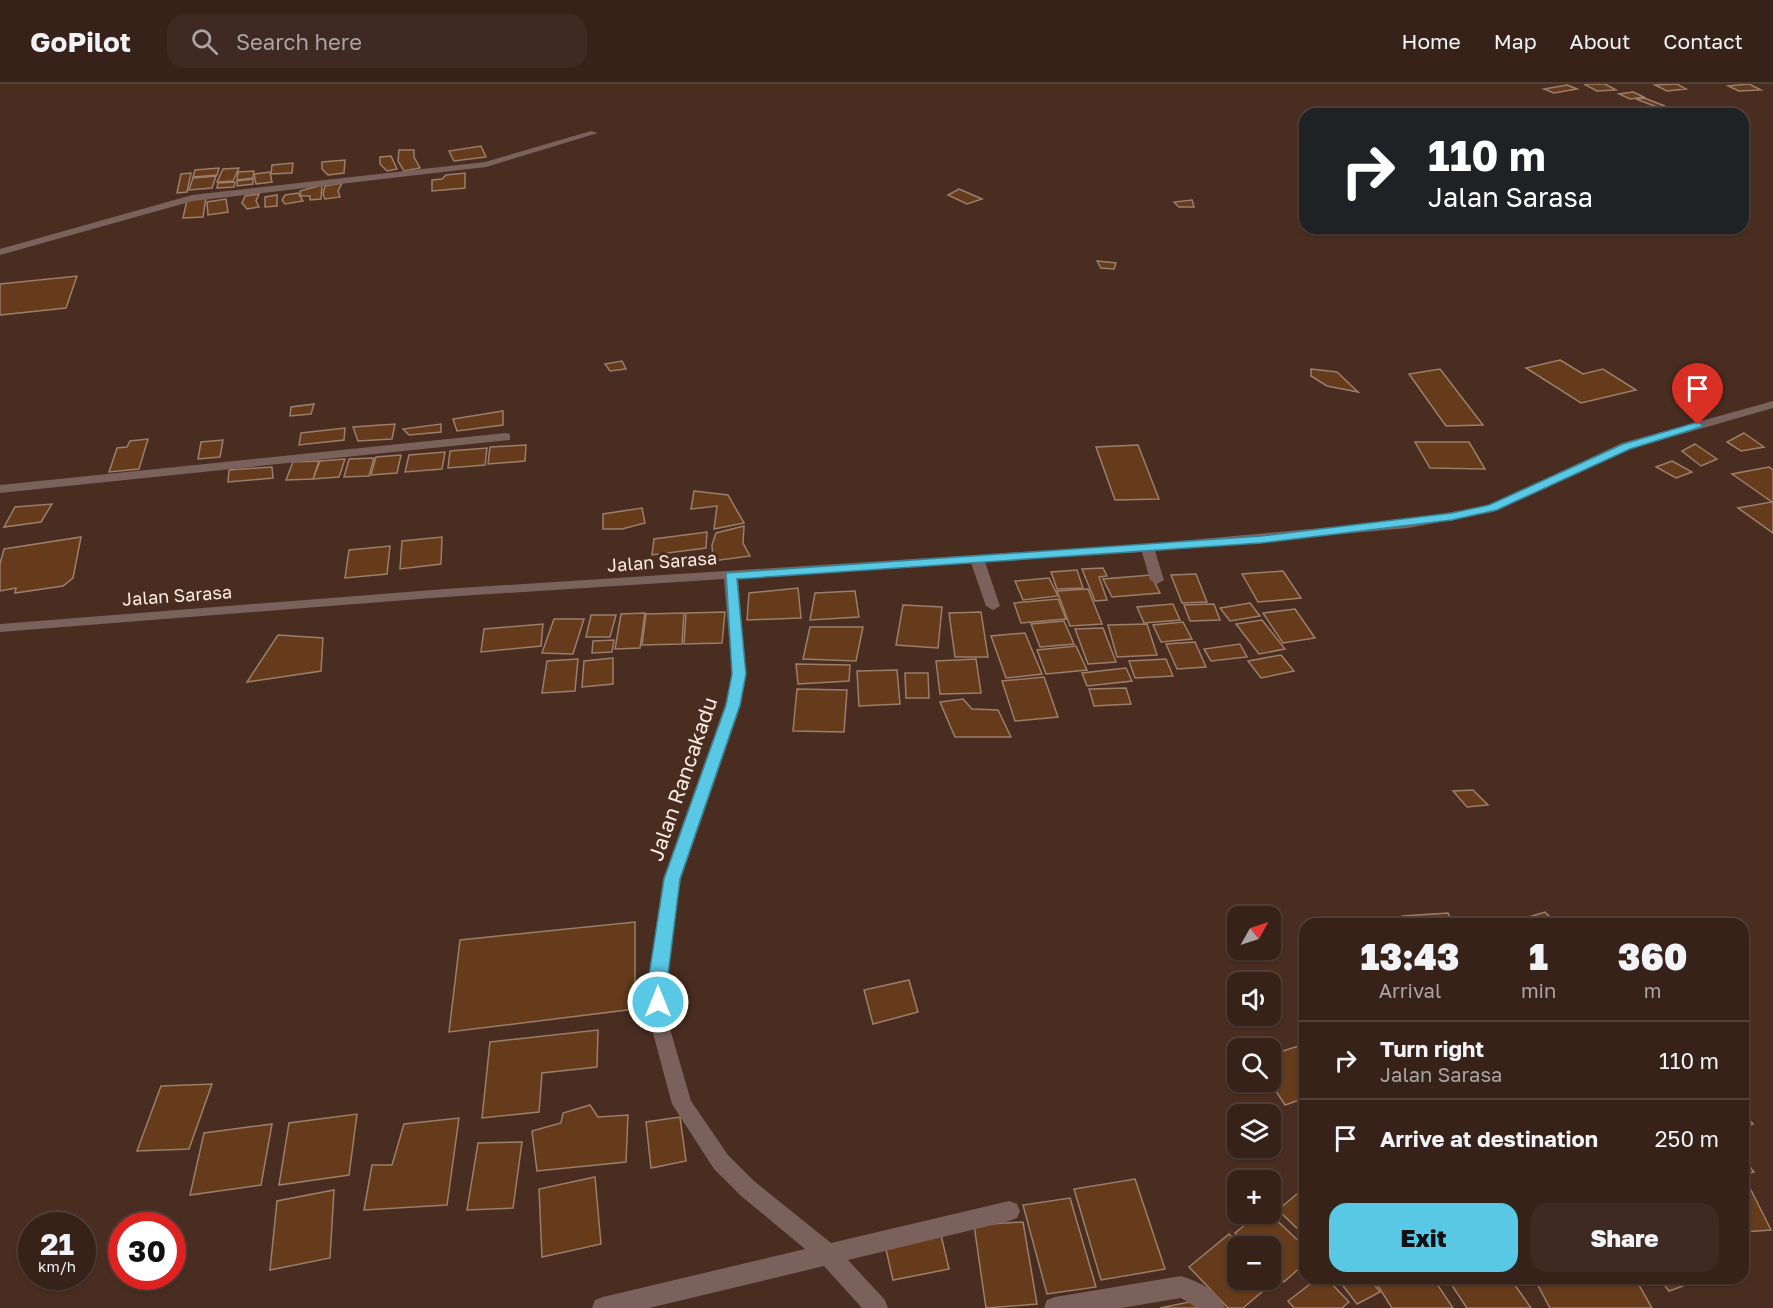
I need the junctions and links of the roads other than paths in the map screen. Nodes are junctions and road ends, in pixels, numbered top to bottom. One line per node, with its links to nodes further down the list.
1 (594, 134): 2 (street)
2 (0, 252)
3 (1773, 404): 6 (street, Jalan Sarasa)
4 (506, 437): 5 (street)
5 (0, 489)
6 (1147, 548): 7 (street, Jalan Sarasa); 9 (street)
7 (977, 560): 8 (street, Jalan Sarasa); 10 (street)
8 (731, 576): 11 (street, Jalan Sarasa); 13 (street, Jalan Rancakadu)
9 (1157, 580)
10 (993, 606)
11 (0, 628)
12 (1009, 1211): 13 (street)
13 (830, 1256): 14 (street); 15 (street, Jalan Rancakadu)
14 (603, 1308)
15 (877, 1308)
16 (1055, 1308): 17 (street)
17 (1214, 1308)

